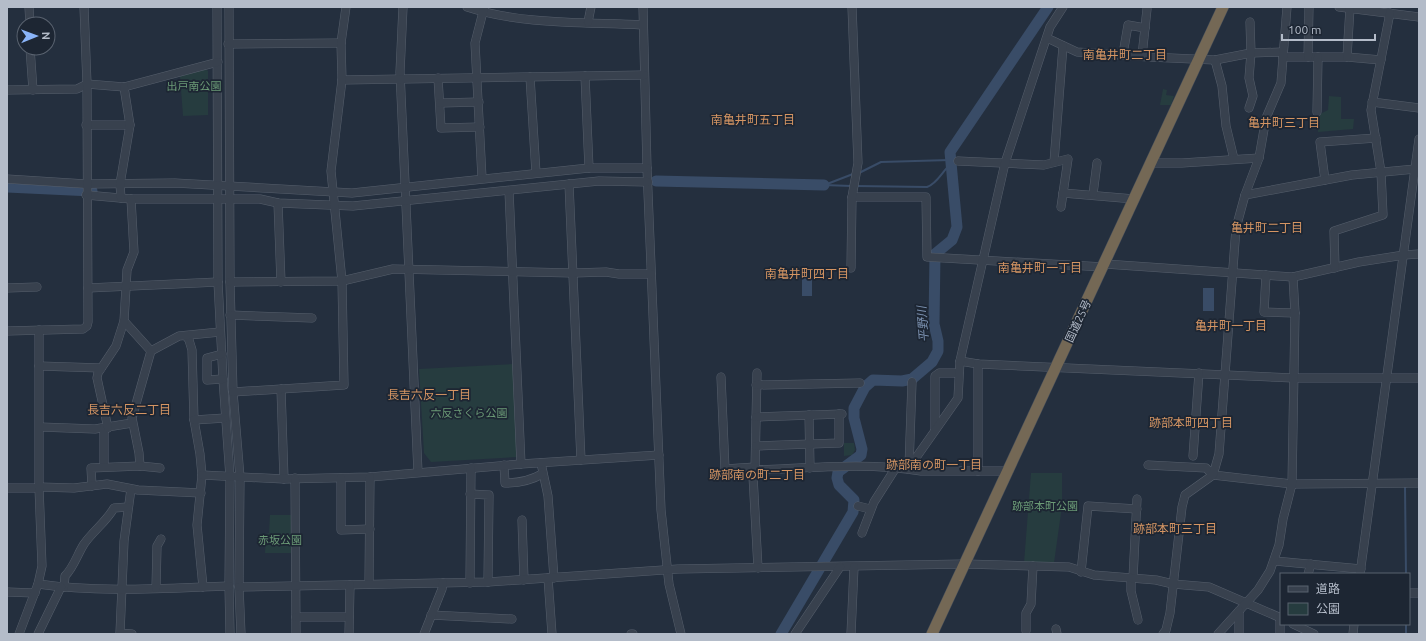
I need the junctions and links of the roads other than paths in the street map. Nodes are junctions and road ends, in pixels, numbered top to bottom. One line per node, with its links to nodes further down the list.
1 (84, 7): 47 (street)
2 (217, 7): 39 (street)
3 (229, 7): 26 (street)
4 (346, 7): 25 (street)
5 (403, 7): 44 (street)
6 (467, 7): 17 (street)
7 (591, 7): 20 (street)
8 (642, 7): 22 (street)
9 (852, 7): 90 (street)
10 (1063, 7): 24 (street)
11 (1223, 7): 36 (highway, 国道25号)
12 (1286, 7): 30 (street)
13 (1309, 7): 33 (street)
14 (1339, 7): 15 (street)
15 (1350, 8): 18 (street); 35 (street)
16 (1147, 9): 23 (street)
17 (483, 10): 20 (street); 42 (street)
18 (1390, 13): 19 (street); 38 (street)
19 (1419, 17)
20 (588, 22): 22 (street)
21 (1250, 22): 28 (street)
22 (642, 25): 40 (street)
23 (1145, 28): 29 (street); 32 (street)
24 (1047, 38): 27 (street); 66 (street)
25 (342, 43): 26 (street); 46 (street)
26 (228, 44): 82 (street)
27 (1063, 46): 29 (street); 65 (street)
28 (1251, 53): 30 (street); 37 (street); 54 (street)
29 (1123, 54): 32 (street)
30 (1283, 55): 33 (street); 62 (street)
31 (31, 56): 50 (street)
32 (1142, 56): 36 (street)
33 (1308, 57): 34 (street)
34 (1318, 57): 35 (street); 56 (street)
35 (1346, 57): 38 (street)
36 (1200, 58): 37 (street); 68 (highway, 国道25号)
37 (1215, 60): 63 (street)
38 (1382, 60): 52 (street)
39 (218, 62): 48 (street); 80 (street)
40 (644, 75): 41 (street); 70 (street)
41 (584, 76): 43 (street); 69 (street)
42 (478, 77): 43 (street); 45 (street); 51 (street)
43 (530, 77): 73 (street)
44 (400, 78): 45 (street); 46 (street); 83 (street)
45 (438, 78): 53 (street)
46 (342, 80): 84 (street)
47 (87, 84): 48 (street); 50 (street); 57 (street)
48 (124, 87): 58 (street)
49 (7, 90): 50 (street)
50 (33, 90)
51 (479, 102): 53 (street); 59 (street)
52 (1372, 102): 55 (street); 60 (street)
53 (440, 103): 59 (street)
54 (1250, 108)
55 (1419, 108)
56 (1317, 112)
57 (86, 125): 58 (street); 78 (street)
58 (130, 125): 79 (street)
59 (480, 127): 74 (street)
60 (1376, 138): 72 (street); 76 (street)
61 (1419, 143): 71 (street)
62 (1259, 158): 63 (street); 89 (street)
63 (1234, 159): 68 (street)
64 (958, 161): 66 (street)
65 (1054, 162): 66 (street); 86 (street)
66 (1005, 163): 102 (street)
67 (1097, 163): 87 (street)
68 (1151, 163): 95 (highway, 国道25号)
69 (589, 168): 70 (street); 73 (street)
70 (647, 168): 77 (street)
71 (1415, 169): 72 (street); 101 (street)
72 (1381, 172): 76 (street); 105 (street)
73 (536, 173): 74 (street)
74 (482, 178): 83 (street)
75 (7, 179): 78 (street)
76 (1325, 180): 89 (street)
77 (648, 182): 81 (street); 109 (street)
78 (86, 184): 79 (street); 88 (street)
79 (120, 184): 80 (street); 91 (street)
80 (217, 184): 82 (street); 93 (street)
81 (570, 184): 85 (street); 108 (street)
82 (228, 185): 84 (street); 94 (street)
83 (406, 187): 84 (street); 96 (street)
84 (332, 191): 98 (street)
85 (509, 191): 96 (street); 107 (street)
86 (1063, 193): 87 (street); 99 (street)
87 (1093, 194): 95 (street)
88 (86, 195): 91 (street); 120 (street)
89 (1245, 195): 110 (street)
90 (852, 197): 102 (street); 104 (street)
91 (120, 198): 92 (street)
92 (131, 198): 93 (street); 117 (street)
93 (217, 199): 94 (street); 114 (street)
94 (228, 199): 97 (street); 115 (street)
95 (1134, 199): 103 (highway, 国道25号)
96 (407, 201): 98 (street); 106 (street)
97 (278, 203): 98 (street); 116 (street)
98 (333, 205): 113 (street)
99 (1061, 207)
100 (1419, 254): 101 (street)
101 (1404, 255): 105 (street); 142 (street)
102 (983, 260): 103 (street); 131 (street)
103 (1104, 265): 110 (street); 134 (highway, 国道25号)
104 (851, 268)
105 (1335, 268): 112 (street)
106 (409, 270): 107 (street); 113 (street); 177 (street)
107 (513, 272): 108 (street); 164 (street)
108 (573, 273): 109 (street); 162 (street)
109 (651, 274): 160 (street)
110 (1232, 274): 111 (street); 139 (street)
111 (1266, 275): 112 (street); 121 (street)
112 (1293, 277): 121 (street)
113 (342, 281): 116 (street); 148 (street)
114 (218, 282): 117 (street); 127 (street)
115 (230, 282): 116 (street); 122 (street)
116 (281, 282)
117 (127, 286): 120 (street); 124 (street)
118 (7, 288): 119 (street)
119 (37, 288)
120 (88, 288): 125 (street)
121 (1295, 313): 141 (street)
122 (230, 315): 123 (street); 149 (street)
123 (312, 318)
124 (124, 321): 129 (street); 135 (street)
125 (39, 330): 126 (street); 133 (street)
126 (7, 331)
127 (220, 332): 128 (street); 130 (street)
128 (186, 336): 129 (street); 153 (street)
129 (151, 351): 154 (street)
130 (222, 354): 144 (street); 144 (street)
131 (960, 361): 132 (street); 137 (street)
132 (978, 364): 134 (street); 175 (street)
133 (40, 366): 135 (street); 155 (street)
134 (1056, 367): 138 (street); 176 (highway, 国道25号)
135 (101, 368): 156 (street)
136 (757, 373): 147 (street)
137 (959, 373): 157 (street); 157 (street)
138 (1199, 373): 139 (street); 161 (street)
139 (1226, 374): 141 (street); 180 (street)
140 (721, 377): 173 (street)
141 (1294, 378): 142 (street); 189 (street)
142 (1387, 378): 143 (street); 187 (street)
143 (1419, 378)
144 (223, 379): 152 (street)
145 (912, 382): 172 (street)
146 (860, 383): 147 (street)
147 (756, 385): 151 (street)
148 (281, 389): 149 (street); 184 (street)
149 (233, 392): 182 (street)
150 (810, 415): 151 (street); 158 (street); 158 (street)
151 (756, 417): 159 (street)
152 (225, 418): 153 (street); 181 (street)
153 (194, 420): 179 (street)
154 (132, 423): 156 (street); 167 (street)
155 (40, 427): 156 (street); 192 (street)
156 (106, 428): 166 (street)
157 (935, 429): 172 (street)
158 (810, 444): 159 (street); 171 (street)
159 (756, 446): 173 (street)
160 (659, 455): 162 (street); 212 (street)
161 (1193, 456)
162 (581, 460): 163 (street)
163 (541, 463): 164 (street); 178 (street)
164 (521, 464): 165 (street)
165 (504, 465): 170 (street); 178 (street)
166 (104, 466): 167 (street); 190 (street)
167 (140, 466): 169 (street)
168 (1148, 466): 180 (street)
169 (160, 468)
170 (471, 468): 177 (street); 195 (street)
171 (810, 468): 173 (street); 174 (street)
172 (908, 468): 174 (street); 175 (street)
173 (755, 469): 211 (street)
174 (895, 469): 199 (street)
175 (978, 471): 176 (street)
176 (1009, 471): 206 (highway, 国道25号)
177 (418, 472): 183 (street)
178 (542, 474): 216 (street)
179 (202, 475): 181 (street); 194 (street)
180 (1213, 475): 189 (street); 224 (street)
181 (230, 476): 182 (street); 226 (street)
182 (240, 477): 184 (street); 230 (street)
183 (370, 477): 186 (street); 202 (street)
184 (284, 478): 185 (street)
185 (296, 478): 186 (street); 227 (street)
186 (341, 478): 202 (street)
187 (1372, 483): 188 (street); 189 (street); 214 (street)
188 (1419, 483)
189 (1292, 484): 205 (street)
190 (92, 486): 192 (street); 193 (street)
191 (7, 488): 192 (street)
192 (39, 488): 222 (street)
193 (131, 489): 194 (street); 198 (street)
194 (201, 493): 229 (street)
195 (470, 494): 219 (street); 220 (street)
196 (1137, 499): 200 (street)
197 (858, 506): 199 (street)
198 (128, 507): 228 (street); 231 (street)
199 (870, 509): 203 (street)
200 (1137, 509): 213 (street); 217 (street)
201 (522, 520): 218 (street)
202 (370, 529): 223 (street)
203 (862, 533)
204 (161, 539): 232 (street)
205 (1275, 561): 207 (street); 235 (street)
206 (965, 564): 208 (street); 210 (street); 257 (highway, 国道25号)
207 (1311, 564): 214 (street); 215 (street)
208 (1033, 566): 213 (street); 244 (street)
209 (840, 567): 210 (street); 211 (street); 255 (street)
210 (854, 567): 256 (street)
211 (758, 568): 212 (street)
212 (667, 570): 216 (street); 254 (street)
213 (1081, 572): 217 (street)
214 (1361, 572)
215 (1308, 573)
216 (551, 578): 218 (street); 253 (street)
217 (1132, 578): 224 (street); 242 (street)
218 (524, 580): 220 (street)
219 (470, 582): 220 (street); 221 (street)
220 (488, 582)
221 (443, 583): 223 (street); 237 (street)
222 (38, 584): 228 (street); 234 (street)
223 (369, 584): 225 (street)
224 (1173, 584): 235 (street); 258 (street)
225 (350, 585): 227 (street); 239 (street)
226 (229, 586): 229 (street); 248 (street)
227 (296, 586): 230 (street); 238 (street)
228 (62, 587): 231 (street); 246 (street)
229 (203, 587): 232 (street)
230 (239, 587): 249 (street)
231 (123, 588): 232 (street); 247 (street)
232 (156, 588)
233 (7, 592): 234 (street)
234 (35, 593): 245 (street)
235 (1246, 602): 236 (street); 240 (street)
236 (1239, 611): 259 (street); 260 (street)
237 (431, 615): 241 (street); 252 (street)
238 (296, 617): 239 (street); 250 (street)
239 (349, 617): 251 (street)
240 (1280, 618): 261 (street)
241 (512, 619)
242 (1138, 620)
243 (1296, 625): 262 (street)
244 (1026, 631)
245 (19, 634)
246 (38, 634)
247 (132, 634)
248 (230, 634)
249 (241, 634)
250 (296, 634)
251 (349, 634)
252 (424, 634)
253 (552, 634)
254 (681, 634)
255 (795, 634)
256 (851, 634)
257 (932, 634)
258 (1163, 634)
259 (1218, 634)
260 (1239, 634)
261 (1280, 634)
262 (1314, 634)

